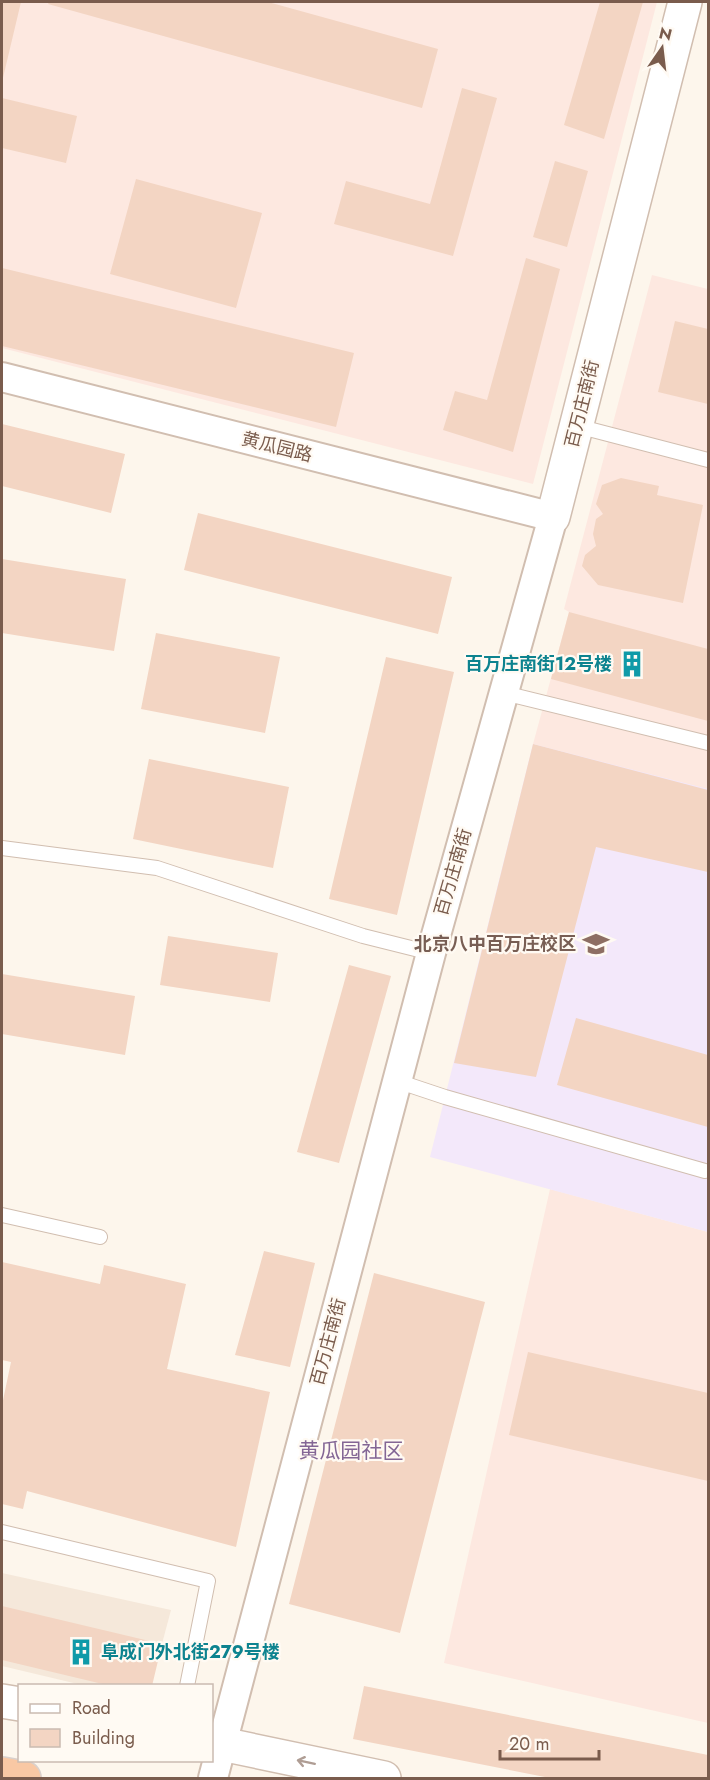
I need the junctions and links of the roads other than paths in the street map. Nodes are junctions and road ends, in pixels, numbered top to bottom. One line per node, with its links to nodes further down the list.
1 (685, 2): 3 (street, 百万庄南街)
2 (2, 377): 5 (street, 黄瓜园路)
3 (577, 426): 4 (lane); 5 (street, 百万庄南街)
4 (708, 460)
5 (553, 517): 6 (street, 百万庄南街)
6 (504, 693): 7 (lane); 9 (street, 百万庄南街)
7 (708, 743)
8 (2, 848): 9 (lane)
9 (431, 953): 10 (street, 百万庄南街)
10 (397, 1081): 11 (lane); 18 (street, 百万庄南街)
11 (705, 1171)
12 (2, 1215): 13 (lane)
13 (100, 1237)
14 (2, 1532): 15 (lane)
15 (187, 1684)
16 (2, 1701): 17 (street)
17 (18, 1704)
18 (217, 1743): 21 (street, 百万庄南街); 22 (street, one-way to 18)
19 (2, 1774): 20 (highway)
20 (24, 1779)
21 (213, 1779)
22 (384, 1779)

